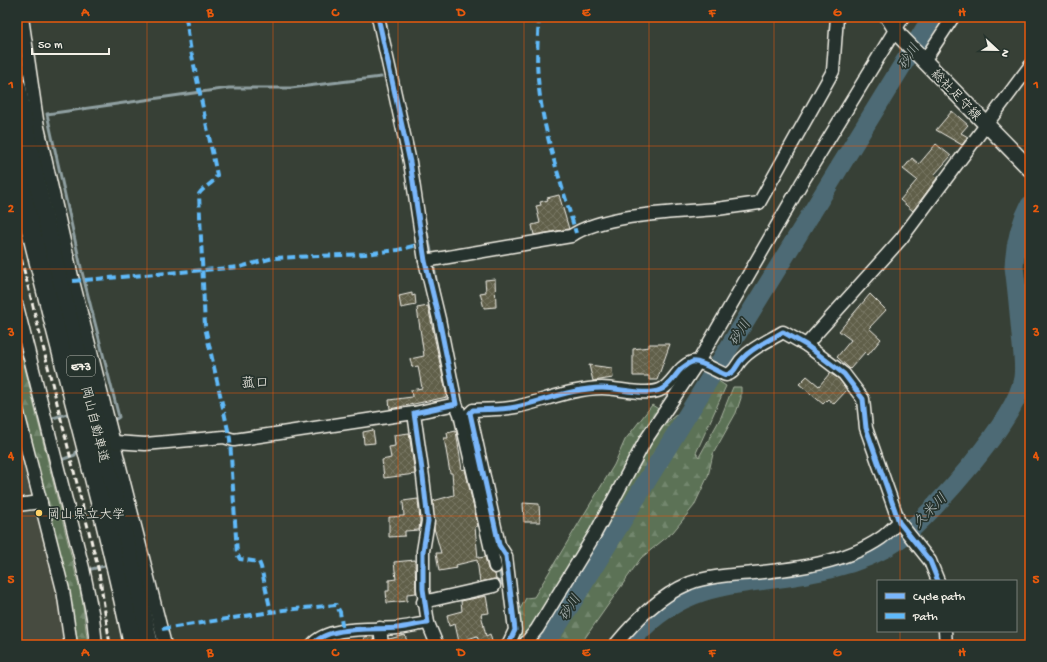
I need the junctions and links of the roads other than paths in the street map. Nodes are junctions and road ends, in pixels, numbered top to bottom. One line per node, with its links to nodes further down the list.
1 (22, 17): 19 (street)
2 (378, 17): 12 (street)
3 (837, 17): 12 (street)
4 (953, 17): 6 (street)
5 (896, 25): 6 (main road, 総社足守線); 15 (street)
6 (922, 59): 9 (main road, 総社足守線)
7 (1030, 66): 9 (street)
8 (17, 86): 33 (highway, 岡山自動車道 / E73)
9 (986, 124): 10 (main road, 総社足守線); 14 (street)
10 (1030, 169)
11 (17, 170): 32 (highway, 岡山自動車道 / E73)
12 (430, 260): 17 (street)
13 (17, 306): 31 (street)
14 (806, 345): 15 (street); 22 (street)
15 (702, 364): 17 (street); 39 (street)
16 (17, 408): 20 (street)
17 (463, 412): 18 (street); 23 (street); 38 (street)
18 (414, 413): 19 (street); 26 (street)
19 (115, 442): 34 (street)
20 (41, 502): 21 (street); 30 (street)
21 (17, 505)
22 (900, 524): 24 (street); 40 (street)
23 (495, 567)
24 (938, 580)
25 (494, 586): 26 (street)
26 (423, 602): 27 (street)
27 (428, 623): 28 (street); 37 (street)
28 (380, 628): 35 (street); 36 (street)
29 (945, 632): 41 (street)
30 (71, 645)
31 (96, 645)
32 (133, 645)
33 (149, 645)
34 (165, 645)
35 (312, 645)
36 (382, 645)
37 (437, 645)
38 (508, 645)
39 (524, 645)
40 (615, 645)
41 (946, 645)

